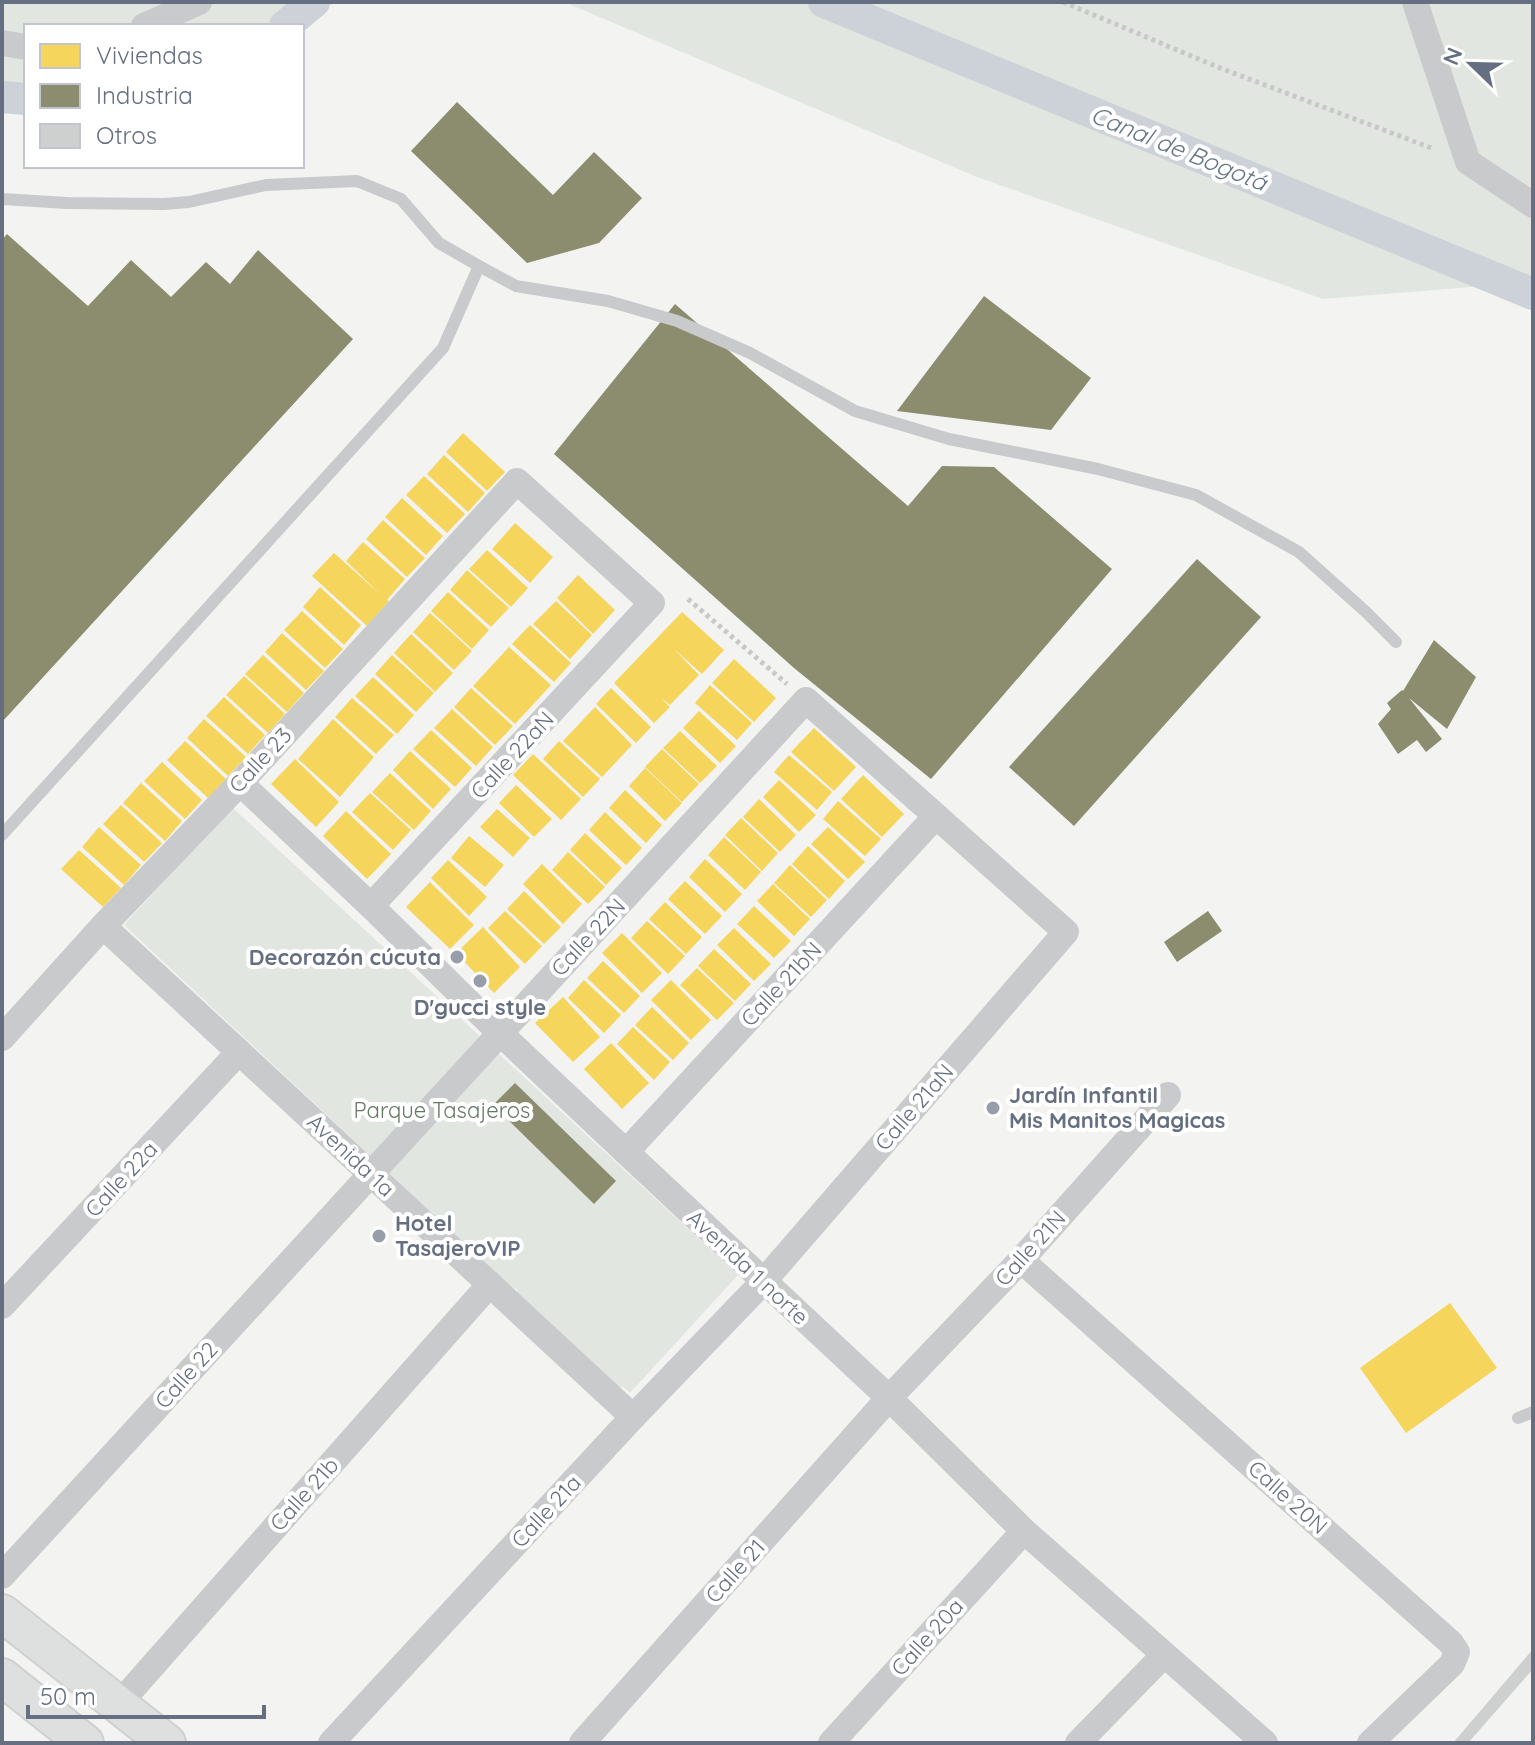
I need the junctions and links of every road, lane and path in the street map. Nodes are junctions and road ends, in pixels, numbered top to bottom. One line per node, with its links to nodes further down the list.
1 (199, 2): 4 (street)
2 (1063, 2): 7 (path)
3 (1415, 2): 7 (street)
4 (149, 24)
5 (2, 43): 6 (street)
6 (24, 47)
7 (1468, 162): 9 (street)
8 (2, 199): 10 (lane)
9 (1533, 205)
10 (479, 266): 13 (lane); 17 (lane)
11 (688, 599): 14 (path)
12 (652, 603): 15 (street, Calle 23); 18 (street, Calle 22aN)
13 (1396, 642)
14 (806, 700): 16 (street); 20 (street, Calle 22N)
15 (240, 783): 18 (street, Avenida 1 norte); 19 (street, Calle 23)
16 (936, 816): 24 (street, Calle 21bN); 27 (street, Calle 21aN)
17 (2, 835)
18 (371, 906): 20 (street, Avenida 1 norte)
19 (103, 926): 21 (street, Calle 23); 22 (street, Avenida 1a)
20 (500, 1033): 24 (street, Avenida 1 norte); 25 (street, Calle 22N)
21 (2, 1038)
22 (239, 1052): 25 (street, Avenida 1a); 29 (street, Calle 22a)
23 (1168, 1095): 26 (street, Calle 21N)
24 (626, 1152): 27 (street, Avenida 1 norte)
25 (370, 1173): 28 (street, Avenida 1a); 35 (street, Calle 22)
26 (1021, 1260): 30 (street, Calle 21N); 47 (street, Calle 20N)
27 (763, 1282): 30 (street, Avenida 1 norte); 32 (street, Calle 21a)
28 (490, 1284): 32 (street, Avenida 1a); 39 (street, Calle 21b)
29 (2, 1306)
30 (889, 1398): 34 (street, Avenida 1 norte); 43 (street, Calle 21)
31 (1533, 1412): 33 (lane)
32 (633, 1417): 42 (street, Calle 21a)
33 (1518, 1418)
34 (1024, 1531): 37 (street, Avenida 1 norte); 44 (street, Calle 20a)
35 (2, 1576)
36 (2, 1613): 39 (street)
37 (1164, 1655): 45 (street); 46 (street, Avenida 1 norte)
38 (2, 1677): 40 (street)
39 (118, 1705): 41 (street)
40 (85, 1743)
41 (167, 1743)
42 (331, 1743)
43 (582, 1743)
44 (831, 1743)
45 (1078, 1743)
46 (1265, 1743)
47 (1370, 1743)

